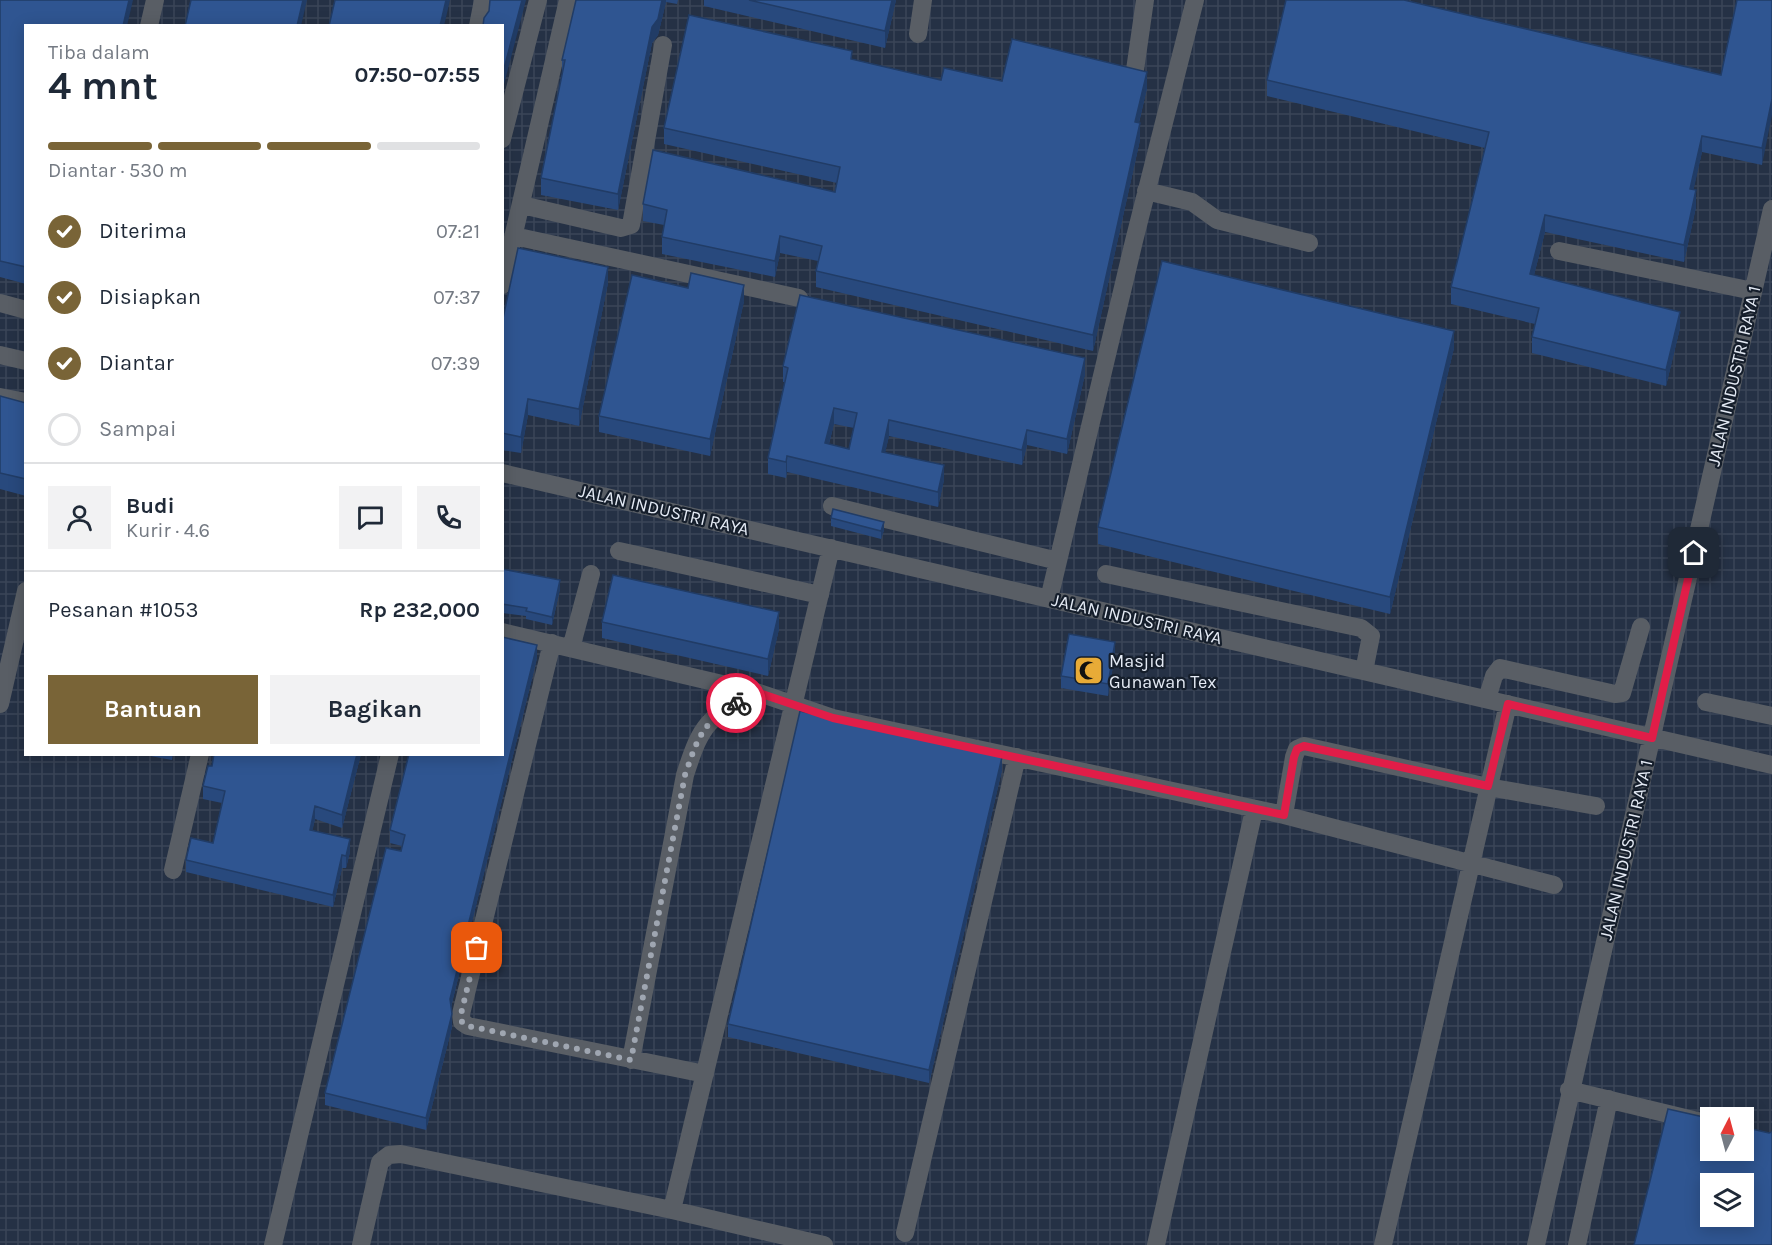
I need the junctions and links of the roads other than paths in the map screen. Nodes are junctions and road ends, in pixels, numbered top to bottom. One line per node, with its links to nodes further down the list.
1 (155, 0): 8 (street)
2 (483, 0): 9 (street)
3 (538, 0): 13 (street)
4 (568, 0): 15 (street)
5 (923, 0): 10 (street)
6 (1144, 0): 12 (street)
7 (1195, 0): 14 (street)
8 (149, 24)
9 (478, 24)
10 (918, 34)
11 (663, 45): 15 (street)
12 (1135, 70)
13 (504, 132)
14 (1146, 191): 18 (street); 33 (street)
15 (522, 205): 17 (street)
16 (1772, 209): 21 (street, JALAN INDUSTRI RAYA 1)
17 (514, 236): 20 (street); 22 (street)
18 (1309, 243)
19 (1559, 251): 21 (street)
20 (504, 277)
21 (1753, 291): 51 (street, JALAN INDUSTRI RAYA 1)
22 (799, 298)
23 (0, 303): 24 (street)
24 (24, 309)
25 (0, 355): 26 (street)
26 (24, 361)
27 (0, 397): 28 (street)
28 (24, 402)
29 (504, 473): 31 (street, JALAN INDUSTRI RAYA)
30 (832, 506): 33 (street)
31 (831, 548): 36 (street); 37 (street, JALAN INDUSTRI RAYA)
32 (619, 551): 36 (street)
33 (1058, 561): 37 (street)
34 (1106, 573): 43 (street)
35 (591, 574): 42 (street)
36 (820, 595): 48 (street)
37 (1049, 599): 43 (street, JALAN INDUSTRI RAYA)
38 (24, 600): 47 (street)
39 (1641, 627): 45 (street)
40 (504, 632): 41 (street)
41 (552, 644): 42 (street); 63 (street)
42 (571, 648): 44 (street)
43 (1364, 671): 45 (street, JALAN INDUSTRI RAYA)
44 (756, 692): 48 (street); 63 (street)
45 (1487, 699): 49 (street, JALAN INDUSTRI RAYA)
46 (1706, 702): 50 (street)
47 (0, 704)
48 (794, 704): 54 (street); 64 (street)
49 (1508, 704): 51 (street, JALAN INDUSTRI RAYA); 56 (street)
50 (1772, 716)
51 (1652, 738): 55 (street, JALAN INDUSTRI RAYA); 65 (street, JALAN INDUSTRI RAYA 1)
52 (200, 756): 61 (street)
53 (390, 756): 70 (street)
54 (1017, 757): 58 (street); 69 (street)
55 (1772, 765)
56 (1488, 786): 57 (street); 59 (street); 60 (street)
57 (1596, 806)
58 (1254, 810): 59 (street); 73 (street)
59 (1284, 815): 60 (street)
60 (1469, 864): 62 (street); 74 (street)
61 (173, 870)
62 (1554, 885)
63 (631, 1060): 64 (street)
64 (705, 1074): 68 (street)
65 (1569, 1090): 66 (street); 75 (street, JALAN INDUSTRI RAYA 1)
66 (1609, 1099): 67 (street); 76 (street)
67 (1700, 1122)
68 (672, 1210): 71 (street); 72 (street)
69 (905, 1233)
70 (273, 1245)
71 (361, 1245)
72 (824, 1245)
73 (1156, 1245)
74 (1383, 1245)
75 (1536, 1245)
76 (1577, 1245)

